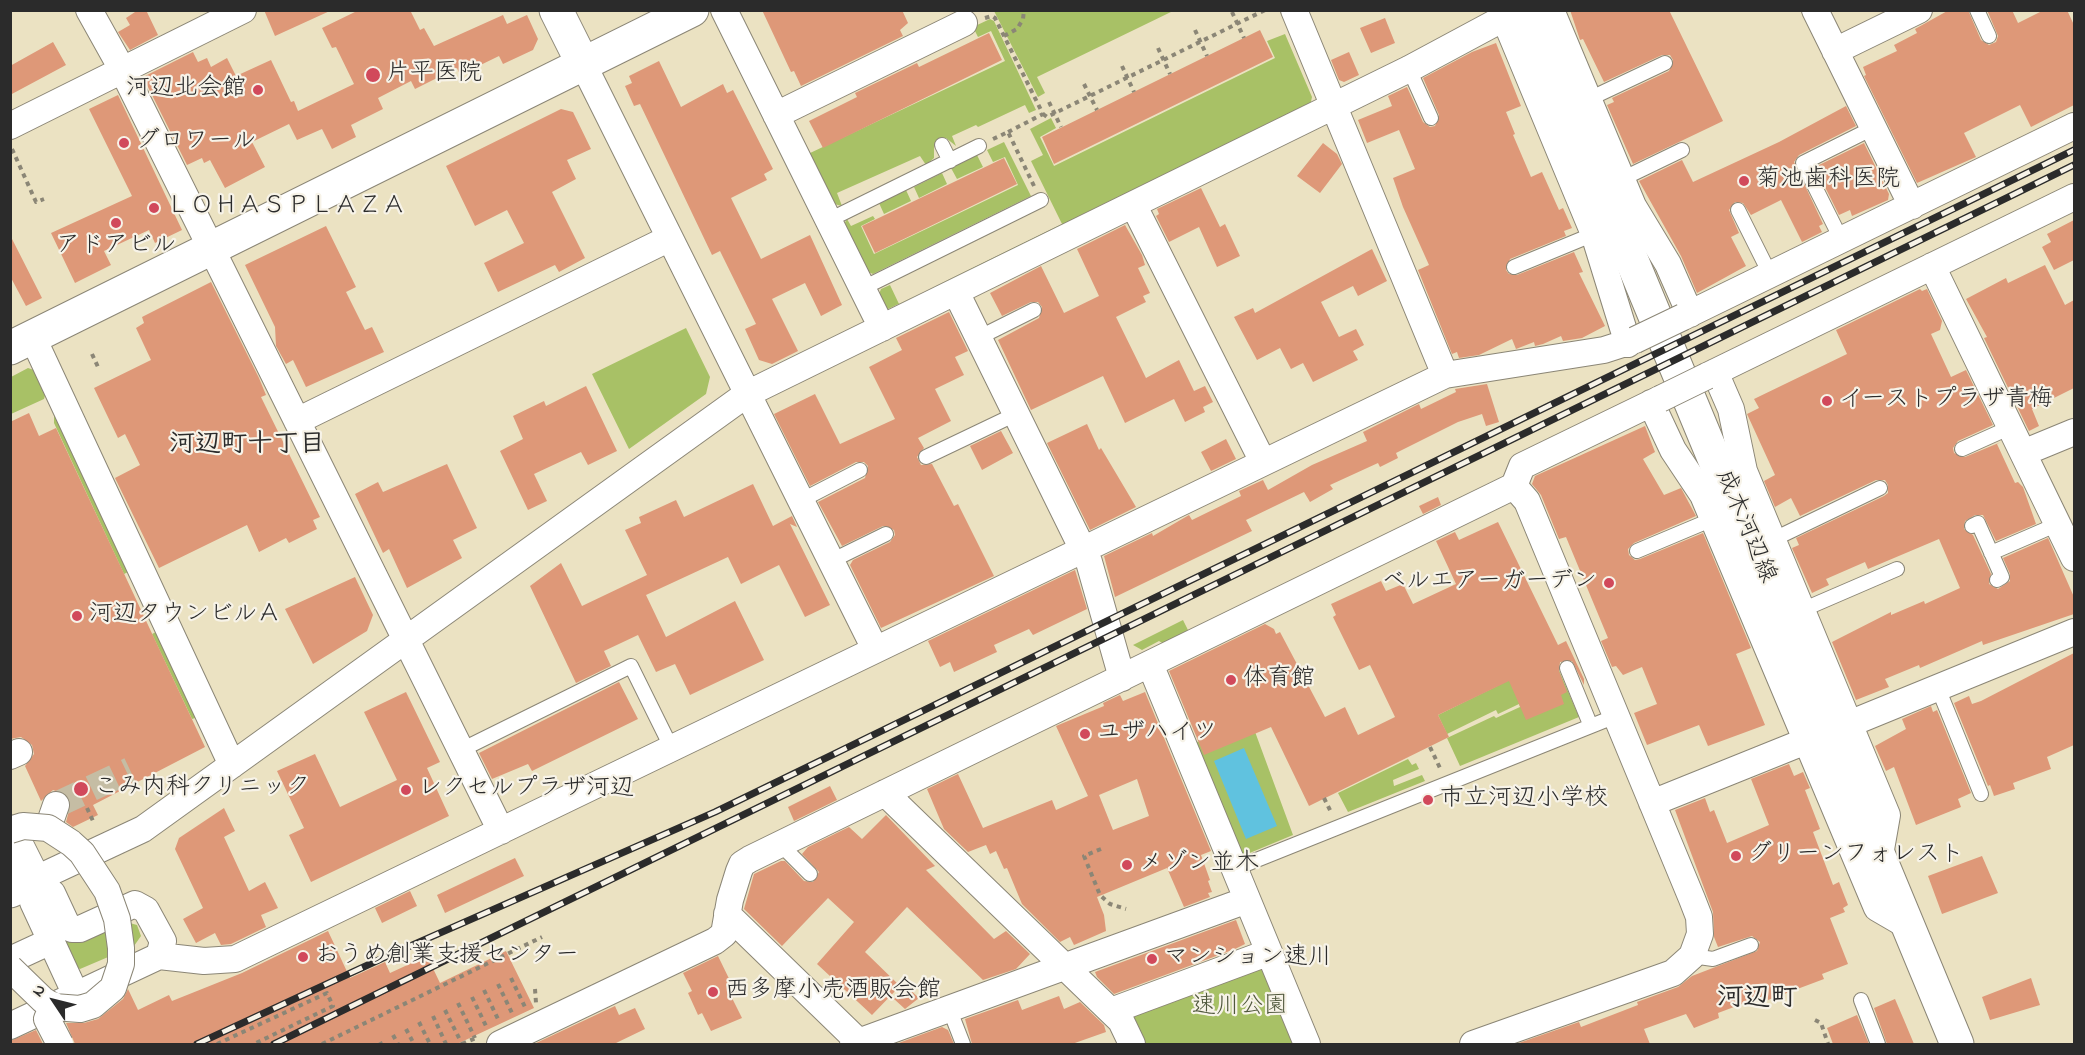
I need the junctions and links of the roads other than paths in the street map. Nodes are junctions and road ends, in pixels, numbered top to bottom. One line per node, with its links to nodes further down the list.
1 (89, 10): 18 (street)
2 (243, 10): 18 (street)
3 (556, 10): 16 (main road)
4 (692, 10): 16 (main road)
5 (724, 10): 21 (street)
6 (1294, 10): 20 (street)
7 (1551, 10): 19 (street)
8 (1815, 10): 14 (street)
9 (1919, 10): 14 (street)
10 (1977, 10): 13 (lane)
11 (1511, 13): 17 (street); 37 (street); 101 (main road, 成木河辺線)
12 (964, 23): 21 (street)
13 (1989, 36)
14 (1835, 51): 25 (street)
15 (1665, 63): 19 (lane)
16 (583, 64): 38 (street); 40 (main road)
17 (1409, 69): 20 (street); 22 (lane)
18 (123, 71): 23 (street); 40 (street)
19 (1588, 99): 30 (street)
20 (1333, 106): 33 (street); 53 (street)
21 (776, 115): 36 (street)
22 (1431, 118)
23 (10, 126)
24 (2074, 126): 34 (street)
25 (1873, 128): 34 (street); 39 (lane)
26 (942, 145): 29 (lane)
27 (979, 146): 29 (lane)
28 (1682, 150): 30 (lane)
29 (950, 161): 36 (lane)
30 (1622, 179): 47 (street)
31 (2074, 197): 41 (street)
32 (1041, 200): 44 (lane)
33 (1134, 206): 45 (street); 63 (street)
34 (1912, 206): 39 (street)
35 (1738, 210): 43 (lane)
36 (829, 220): 44 (street)
37 (1594, 234): 42 (lane); 50 (street)
38 (668, 239): 54 (street); 57 (street)
39 (1841, 239): 43 (street)
40 (212, 250): 51 (main road); 57 (street)
41 (1932, 266): 52 (street); 58 (street)
42 (1514, 267)
43 (1770, 274): 47 (street)
44 (863, 288): 48 (street)
45 (956, 292): 48 (street); 49 (street)
46 (1034, 310): 49 (lane)
47 (1686, 316): 50 (street, bridge)
48 (882, 328): 54 (street)
49 (978, 338): 56 (street)
50 (1631, 342): 53 (street)
51 (22, 343): 94 (street)
52 (1711, 374): 55 (street, bridge); 72 (street)
53 (1445, 375): 63 (street)
54 (747, 394): 67 (street); 82 (street)
55 (1655, 401): 65 (street); 68 (street)
56 (1016, 414): 62 (lane); 73 (street)
57 (297, 421): 82 (street)
58 (2011, 427): 60 (lane); 61 (street)
59 (2074, 432): 61 (street)
60 (1962, 449)
61 (2023, 453): 69 (street)
62 (926, 457)
63 (1263, 462): 73 (street)
64 (860, 470): 67 (lane)
65 (1514, 486): 84 (street); 88 (street)
66 (1880, 488): 72 (lane)
67 (800, 501): 77 (street)
68 (1713, 519): 74 (lane); 91 (street)
69 (2058, 524): 75 (lane); 76 (street)
70 (1972, 526): 75 (lane)
71 (886, 534): 77 (lane)
72 (1772, 540): 80 (street)
73 (1083, 550): 83 (street); 86 (street)
74 (1637, 551)
75 (1991, 553): 79 (lane)
76 (2074, 558)
77 (831, 561): 83 (street)
78 (1897, 569): 80 (lane)
79 (1997, 580)
80 (1802, 610): 90 (street)
81 (2074, 632): 87 (street)
82 (406, 640): 93 (street); 94 (street)
83 (875, 649): 92 (street)
84 (1150, 664): 86 (street); 102 (street)
85 (1567, 668): 89 (lane)
86 (1122, 678): 95 (street)
87 (1938, 688): 90 (street); 96 (lane)
88 (1616, 716): 89 (lane); 97 (street)
89 (1590, 724): 102 (lane)
90 (1849, 724): 101 (street)
91 (1806, 741): 97 (street); 107 (street)
92 (672, 749): 93 (lane); 99 (street)
93 (460, 750): 99 (street)
94 (232, 765): 104 (street)
95 (885, 794): 100 (street); 114 (street)
96 (1981, 794)
97 (1653, 803): 112 (street)
98 (10, 831): 104 (main road); 118 (street, bridge)
99 (501, 831): 111 (street)
100 (780, 844): 103 (lane); 106 (street)
101 (1880, 855): 107 (main road, 成木河辺線)
102 (1234, 869): 105 (street)
103 (810, 874)
104 (22, 886): 108 (street); 111 (street)
105 (1247, 900): 110 (street); 114 (street)
106 (727, 914): 122 (street); 126 (street)
107 (1908, 926): 131 (main road, 成木河辺線)
108 (51, 941): 113 (street); 116 (street)
109 (1751, 945): 112 (lane)
110 (1268, 950): 120 (street); 129 (street)
111 (159, 956): 116 (street)
112 (1692, 957): 124 (street)
113 (10, 960)
114 (1065, 966): 119 (street); 120 (street)
115 (10, 968): 118 (street, bridge)
116 (76, 995): 121 (street)
117 (1861, 1000): 130 (lane)
118 (53, 1005): 125 (street, bridge)
119 (949, 1008): 126 (street); 127 (lane)
120 (1111, 1011): 128 (street)
121 (10, 1026)
122 (531, 1026): 123 (street)
123 (491, 1035)
124 (1490, 1042)
125 (60, 1044)
126 (858, 1044)
127 (963, 1044)
128 (1132, 1044)
129 (1307, 1044)
130 (1878, 1044)
131 (1957, 1044)

